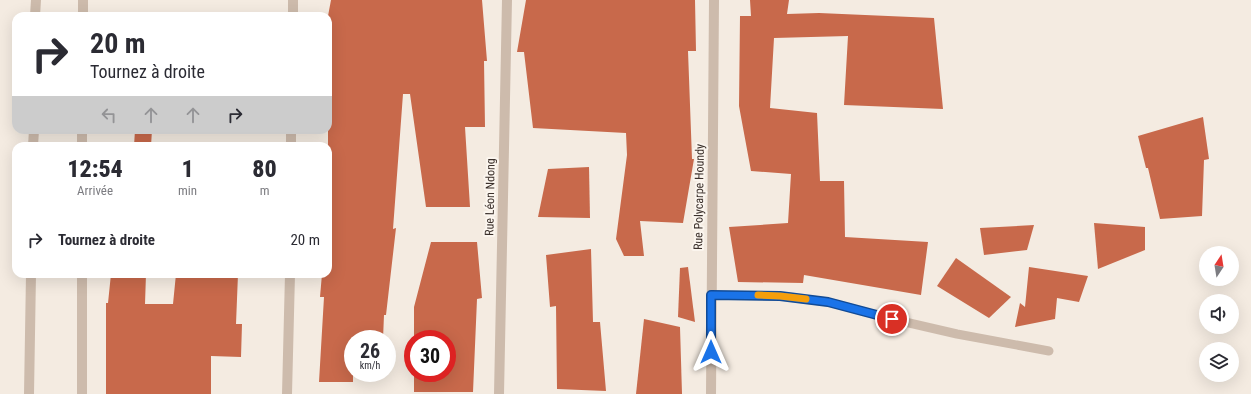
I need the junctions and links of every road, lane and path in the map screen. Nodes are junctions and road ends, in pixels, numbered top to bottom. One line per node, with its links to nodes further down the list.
1 (36, 0): 6 (street)
2 (83, 0): 7 (street)
3 (293, 0): 8 (street)
4 (507, 0): 17 (street, Rue Léon Ndong)
5 (714, 0): 12 (street, Rue Polycarpe Houndy)
6 (35, 12)
7 (83, 12)
8 (293, 12)
9 (31, 278): 14 (street)
10 (82, 278): 15 (street)
11 (290, 278): 16 (street)
12 (711, 295): 13 (lane); 18 (street, Rue Polycarpe Houndy)
13 (1048, 351)
14 (29, 394)
15 (82, 394)
16 (287, 394)
17 (499, 394)
18 (711, 394)

